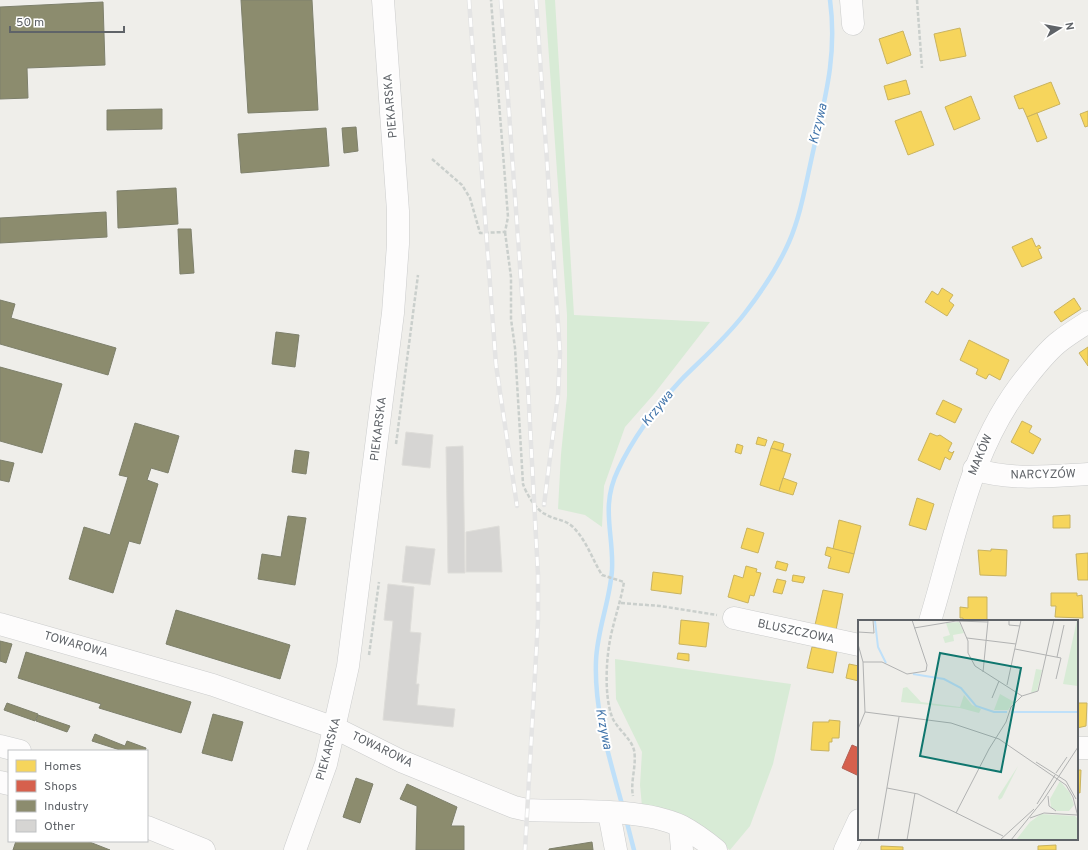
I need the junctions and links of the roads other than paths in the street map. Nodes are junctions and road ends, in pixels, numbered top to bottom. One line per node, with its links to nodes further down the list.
1 (383, 0): 11 (street, PIEKARSKA)
2 (851, 0): 3 (street)
3 (853, 24)
4 (1088, 322): 5 (street, MAKÓW)
5 (974, 469): 6 (street, NARCYZÓW); 8 (street, MAKÓW)
6 (1088, 474)
7 (734, 618): 10 (street, BLUSZCZOWA)
8 (930, 620)
9 (0, 624): 11 (street, TOWAROWA)
10 (858, 645)
11 (335, 728): 14 (street, TOWAROWA); 18 (street, PIEKARSKA)
12 (0, 746): 13 (street)
13 (16, 750)
14 (620, 813): 16 (street, TOWAROWA); 20 (street)
15 (858, 822): 23 (street)
16 (680, 826): 21 (street); 22 (street, TOWAROWA)
17 (148, 827): 19 (street)
18 (298, 849)
19 (204, 850)
20 (616, 850)
21 (682, 850)
22 (716, 850)
23 (845, 850)

